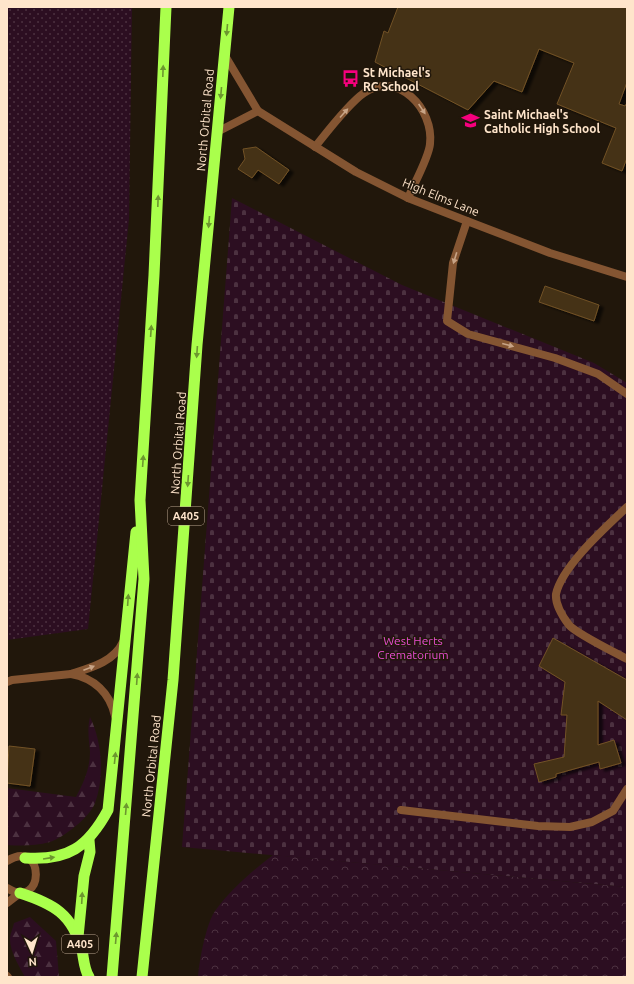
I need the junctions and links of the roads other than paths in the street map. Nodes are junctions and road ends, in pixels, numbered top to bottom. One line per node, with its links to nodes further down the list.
1 (166, 7): 11 (highway, North Orbital Road / A405, one-way to 1)
2 (229, 7): 3 (highway, North Orbital Road / A405, one-way to 3)
3 (224, 54): 4 (street, High Elms Lane); 5 (highway, North Orbital Road / A405, one-way to 5)
4 (258, 112): 5 (street); 6 (street, High Elms Lane)
5 (217, 132): 30 (highway, North Orbital Road / A405, one-way to 30)
6 (316, 147): 7 (street, High Elms Lane); 7 (street, one-way to 7)
7 (408, 198): 8 (street, High Elms Lane)
8 (467, 221): 9 (street, High Elms Lane); 10 (street, one-way to 10)
9 (627, 278)
10 (627, 394)
11 (140, 500): 13 (highway, A405, one-way to 11); 29 (highway, North Orbital Road / A405, one-way to 11)
12 (627, 507): 14 (street)
13 (126, 628): 15 (street, one-way to 13); 17 (highway, A405)
14 (627, 659)
15 (71, 674): 16 (street); 17 (street)
16 (7, 682)
17 (118, 726): 20 (highway, A405, one-way to 17)
18 (627, 789): 19 (street)
19 (401, 810)
20 (88, 840): 22 (highway, A405, one-way to 20); 27 (highway, one-way to 20)
21 (7, 855): 22 (street)
22 (22, 857): 23 (street, A405); 25 (street)
23 (7, 861)
24 (7, 888): 25 (street, A405)
25 (20, 893): 26 (street); 27 (highway, A405)
26 (7, 903)
27 (78, 937): 28 (highway, A405)
28 (89, 977)
29 (112, 977)
30 (142, 977)

